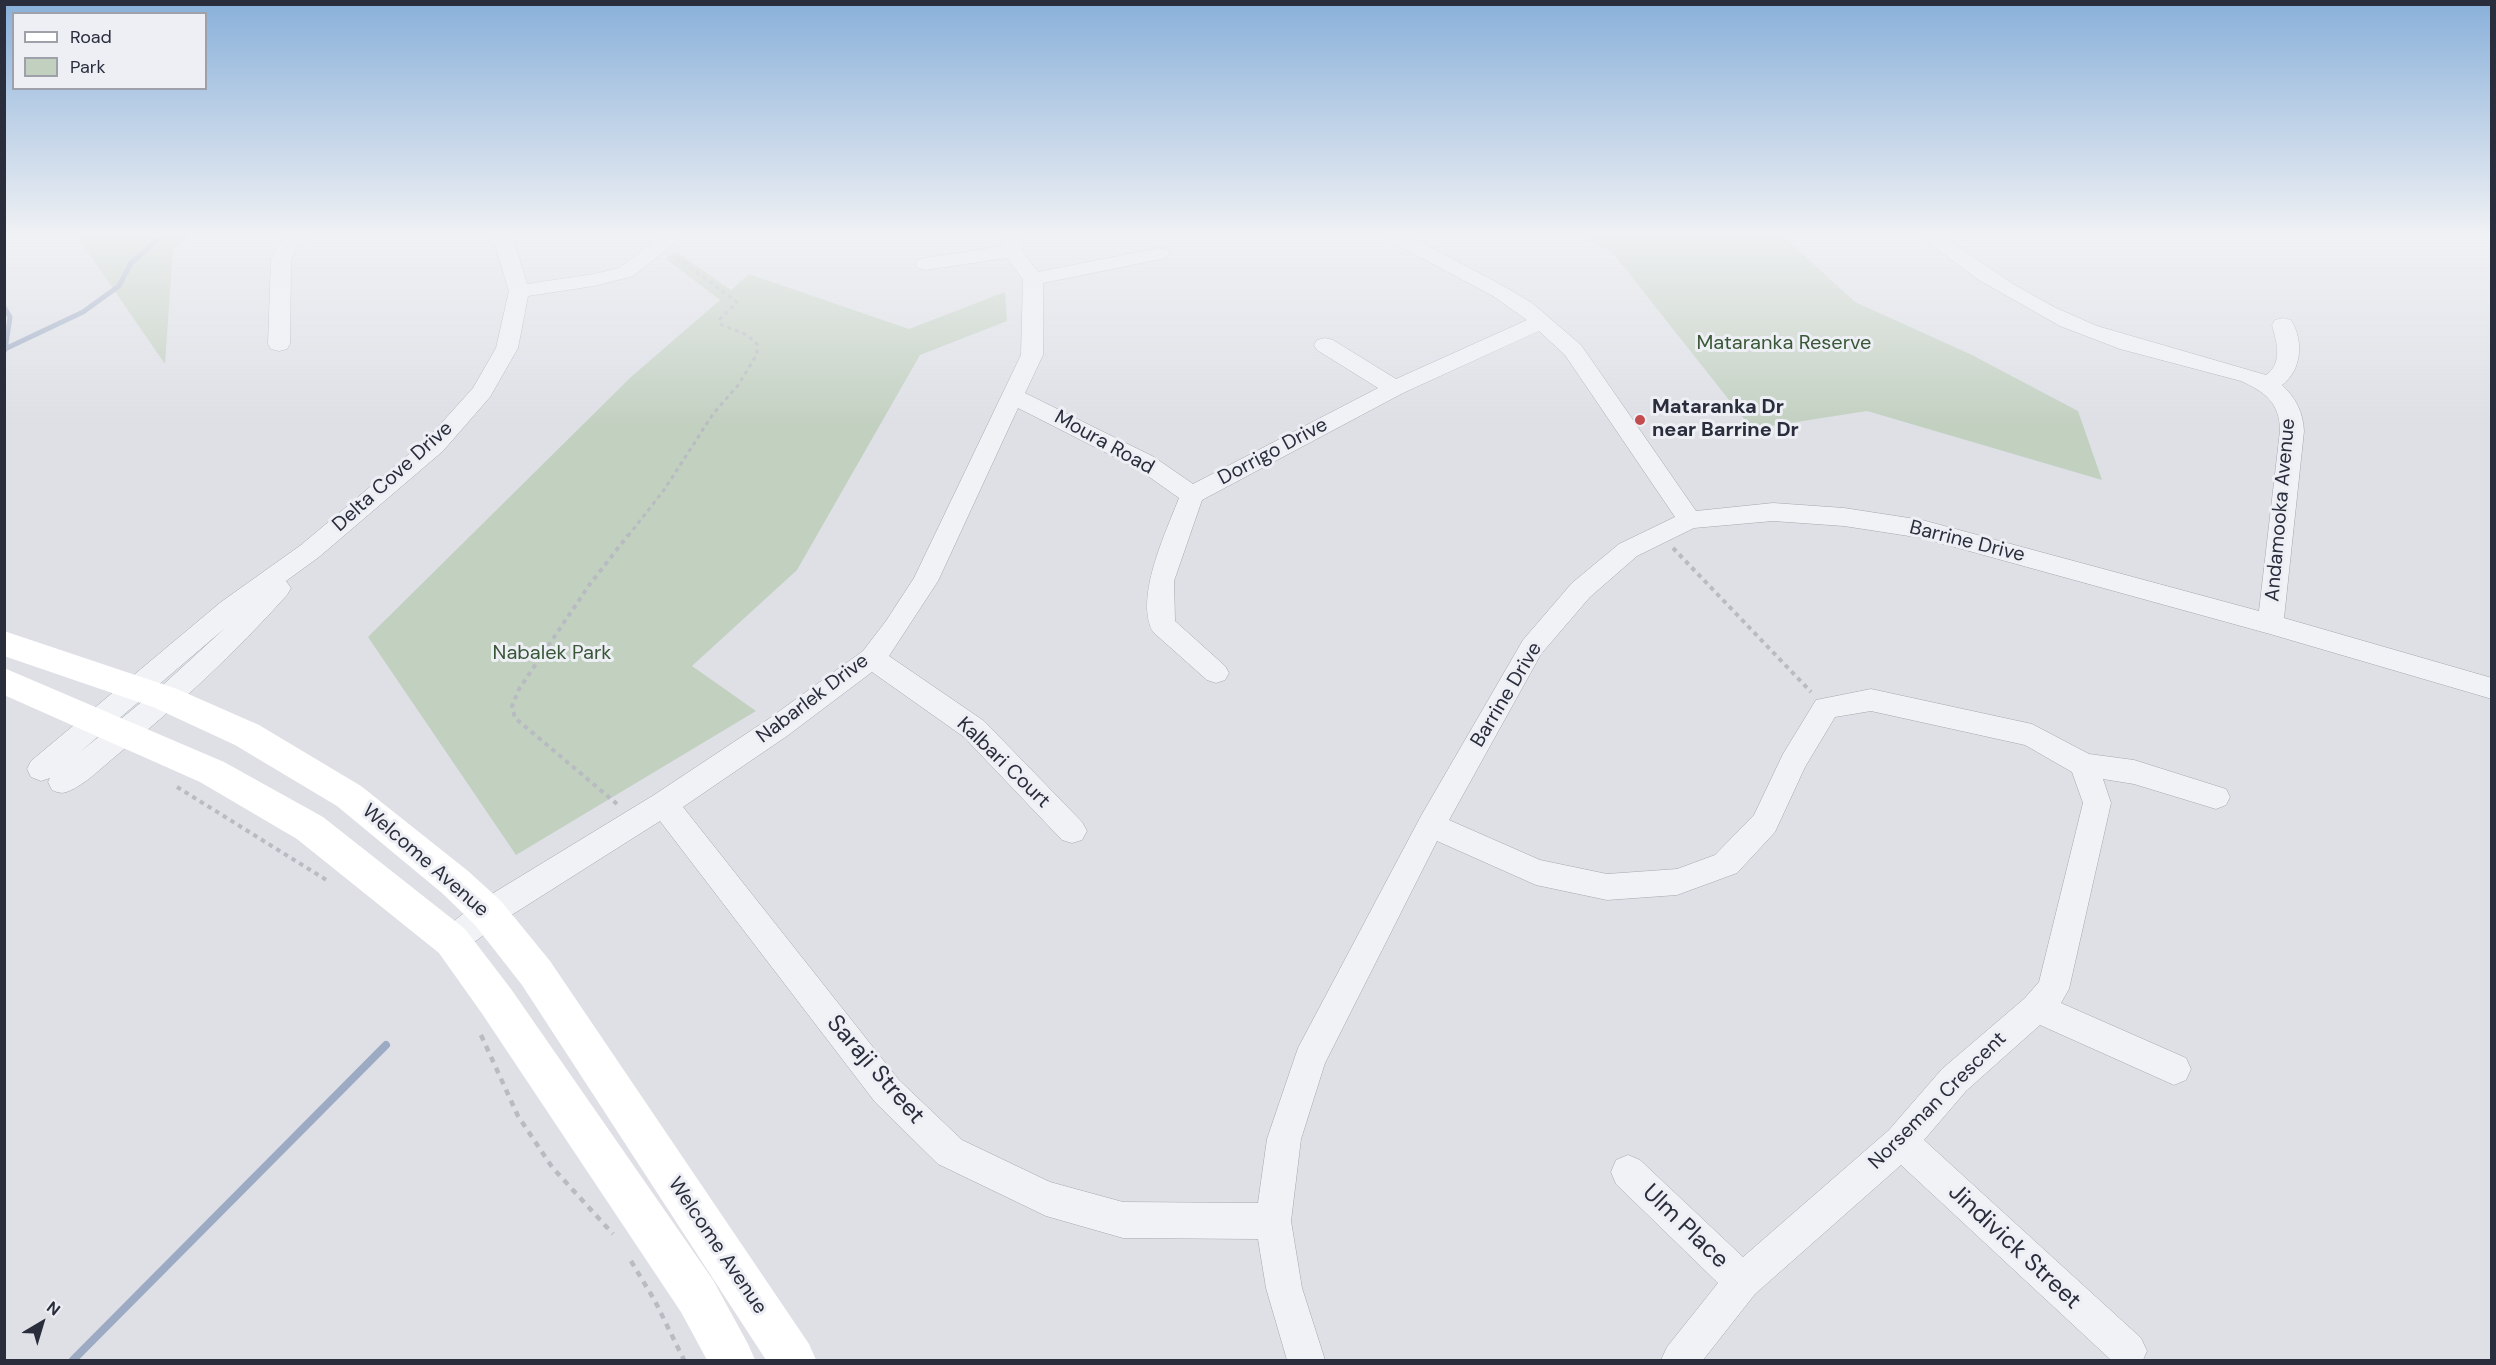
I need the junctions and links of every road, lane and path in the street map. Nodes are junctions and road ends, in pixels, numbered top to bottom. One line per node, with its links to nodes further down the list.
1 (280, 299): 9 (street)
2 (517, 299): 23 (street, Delta Cove Drive)
3 (733, 299): 30 (path)
4 (1033, 299): 13 (street, Nabarlek Drive)
5 (1509, 299): 7 (street)
6 (2022, 299): 11 (street, Andamooka Avenue)
7 (1541, 322): 12 (street, Dorrigo Drive); 15 (street)
8 (2283, 325): 11 (street)
9 (279, 344)
10 (1325, 345): 12 (street)
11 (2266, 384): 17 (street, Andamooka Avenue)
12 (1395, 388): 14 (street, Dorrigo Drive)
13 (1014, 396): 14 (street, Moura Road); 19 (street, Nabarlek Drive)
14 (1192, 495): 20 (street)
15 (1690, 520): 16 (street, Barrine Drive); 17 (street, Barrine Drive)
16 (1661, 535): 24 (path); 31 (street, Barrine Drive)
17 (2270, 624): 22 (street, Barrine Drive)
18 (4, 643): 23 (street, Welcome Avenue)
19 (872, 658): 30 (street, Nabarlek Drive); 32 (street, Kalbari Court)
20 (1216, 674)
21 (4, 681): 25 (street)
22 (2492, 689)
23 (152, 693): 25 (street, Delta Cove Drive); 34 (street, Welcome Avenue)
24 (1826, 708): 26 (street); 31 (street)
25 (112, 728): 27 (street, Delta Cove Drive); 35 (street)
26 (2084, 765): 29 (street); 36 (street, Norseman Crescent)
27 (52, 776)
28 (168, 781): 33 (path)
29 (2216, 797)
30 (650, 812): 34 (street, Nabarlek Drive); 41 (street, Saraji Street)
31 (1431, 825): 41 (street, Barrine Drive)
32 (1072, 831)
33 (335, 885)
34 (488, 913): 35 (street, Nabarlek Drive); 48 (street, Welcome Avenue)
35 (452, 940): 47 (street)
36 (2036, 1008): 38 (street); 39 (street, Norseman Crescent)
37 (477, 1027): 42 (path)
38 (2174, 1069)
39 (1900, 1142): 44 (street, Norseman Crescent); 45 (street, Jindivick Street)
40 (1628, 1172): 44 (street, Ulm Place)
41 (1272, 1221): 49 (street, Barrine Drive)
42 (615, 1236)
43 (627, 1255): 46 (path)
44 (1742, 1281): 50 (street, Norseman Crescent)
45 (2128, 1351)
46 (684, 1360)
47 (732, 1360)
48 (793, 1360)
49 (1306, 1360)
50 (1680, 1360)

